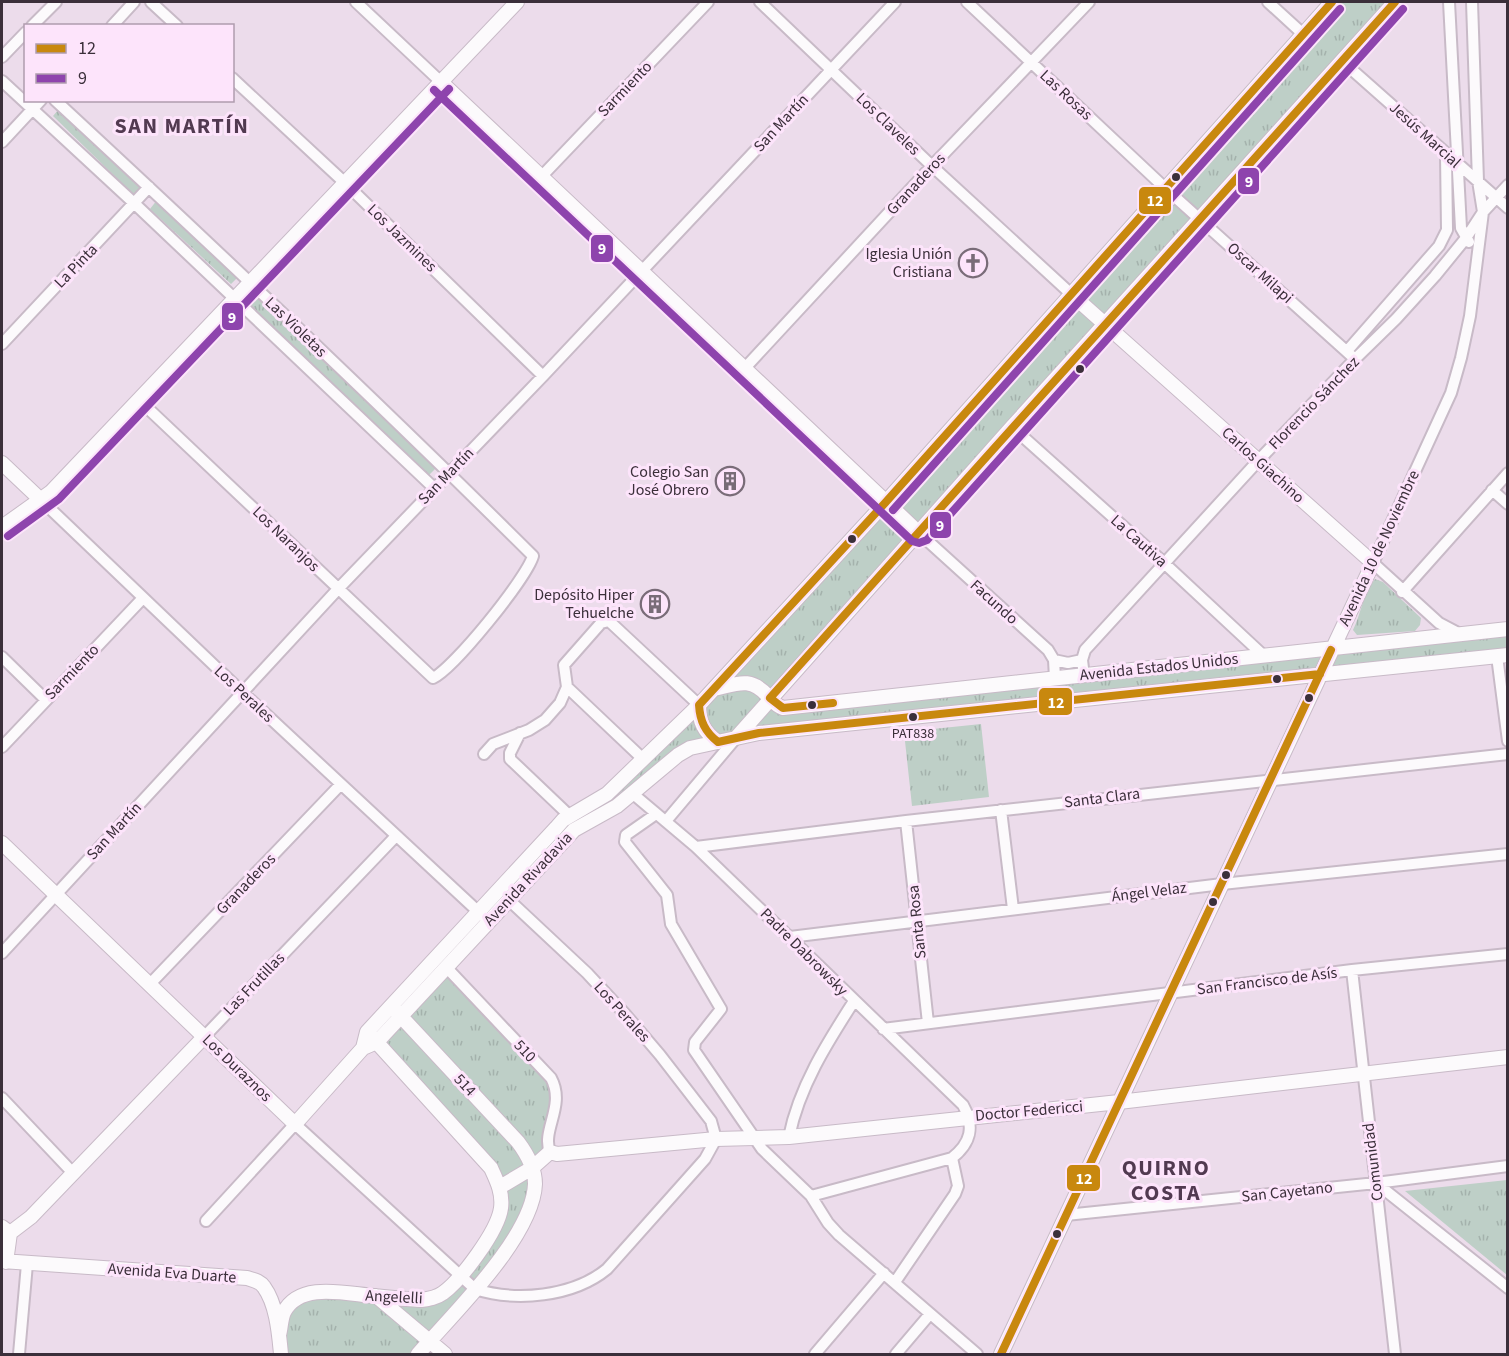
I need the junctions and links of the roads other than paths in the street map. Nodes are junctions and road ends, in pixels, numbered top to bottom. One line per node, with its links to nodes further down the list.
1 (56, 2): 16 (street)
2 (135, 2): 17 (street)
3 (151, 2): 18 (street)
4 (356, 2): 27 (street)
5 (517, 2): 27 (main road)
6 (708, 2): 35 (street, Sarmiento)
7 (760, 2): 24 (street, Los Claveles)
8 (895, 2): 24 (street, San Martín)
9 (967, 2): 23 (street, Las Rosas)
10 (1089, 2): 23 (street, Granaderos)
11 (1268, 2): 20 (street)
12 (1332, 2): 20 (main road, Avenida Rivadavia)
13 (1395, 2): 22 (main road)
14 (1449, 2): 34 (street)
15 (1472, 2): 36 (street, Avenida 10 de Noviembre)
16 (34, 24)
17 (114, 24)
18 (175, 24)
19 (24, 34): 21 (street)
20 (1303, 34): 40 (main road, Avenida Rivadavia)
21 (2, 57)
22 (1342, 61): 32 (street, Jesús Marcial); 45 (main road)
23 (1031, 62): 33 (street, Granaderos); 40 (street, Las Rosas)
24 (831, 69): 33 (street, Los Claveles); 48 (street, San Martín)
25 (234, 80): 37 (street, Los Jazmines)
26 (2, 81): 28 (street, Las Violetas)
27 (441, 82): 35 (main road); 37 (main road)
28 (24, 96)
29 (57, 102): 39 (street, Las Violetas)
30 (37, 105): 31 (street); 42 (street, Las Violetas)
31 (2, 142)
32 (1446, 155): 34 (street, Jesús Marcial); 54 (street)
33 (932, 166): 50 (street, Los Claveles); 55 (street, Granaderos)
34 (1459, 166): 36 (street, Jesús Marcial); 46 (street)
35 (541, 177): 48 (main road)
36 (1478, 181): 41 (street, Jesús Marcial); 44 (street, Avenida 10 de Noviembre)
37 (344, 182): 49 (main road); 56 (street, Los Jazmines)
38 (1508, 185): 41 (street, Florencio Sánchez)
39 (149, 187): 42 (street, La Pinta); 49 (street, Las Violetas)
40 (1165, 188): 45 (street, Oscar Milapi); 50 (main road, Avenida Rivadavia)
41 (1497, 197): 43 (street, Jesús Marcial); 44 (street, Florencio Sánchez)
42 (135, 204): 51 (street, Las Violetas); 53 (street, La Pinta)
43 (1508, 208)
44 (1483, 212): 46 (street, Florencio Sánchez); 47 (street, Avenida 10 de Noviembre)
45 (1200, 219): 52 (main road); 54 (street, Oscar Milapi)
46 (1466, 238): 47 (street); 54 (street, Florencio Sánchez)
47 (1477, 251): 71 (street, Avenida 10 de Noviembre)
48 (641, 272): 55 (main road); 56 (street, San Martín)
49 (249, 282): 51 (main road); 61 (street, Las Violetas)
50 (1070, 293): 52 (main road, Carlos Giachino); 66 (main road, Avenida Rivadavia)
51 (234, 298): 57 (main road); 63 (street, Las Violetas)
52 (1105, 325): 58 (main road); 59 (main road, Carlos Giachino)
53 (2, 344)
54 (1351, 355): 59 (street, Florencio Sánchez)
55 (744, 369): 66 (main road)
56 (543, 376): 61 (street, San Martín)
57 (139, 400): 65 (main road); 72 (street, Los Naranjos)
58 (1012, 427): 69 (main road); 70 (street, La Cautiva)
59 (1258, 461): 70 (street, Florencio Sánchez); 71 (main road, Carlos Giachino)
60 (2, 463): 65 (main road, Los Perales)
61 (449, 473): 63 (street, San Martín); 85 (street, Las Violetas)
62 (1508, 473): 64 (street)
63 (434, 488): 72 (street, San Martín)
64 (1492, 490): 67 (street); 73 (street)
65 (40, 501): 68 (main road); 74 (street, Los Perales)
66 (885, 503): 69 (main road); 88 (main road, Avenida Rivadavia)
67 (1508, 504)
68 (2, 527)
69 (919, 533): 81 (street, Facundo); 90 (main road)
70 (1164, 562): 79 (street, La Cautiva); 82 (street, Florencio Sánchez)
71 (1373, 563): 73 (street, Carlos Giachino); 77 (main road, Avenida 10 de Noviembre)
72 (338, 589): 85 (street, Los Naranjos); 89 (street, San Martín)
73 (1402, 592): 76 (street, Carlos Giachino)
74 (143, 598): 89 (street, Los Perales); 92 (street, Sarmiento)
75 (1508, 629): 76 (main road, Avenida Estados Unidos)
76 (1458, 633): 77 (main road, Avenida Estados Unidos)
77 (1333, 647): 79 (main road, Avenida Estados Unidos); 83 (main road, Avenida 10 de Noviembre)
78 (1502, 655): 83 (main road, Avenida Estados Unidos); 97 (street)
79 (1264, 656): 84 (main road, Avenida Estados Unidos)
80 (2, 657): 92 (street)
81 (1054, 660): 82 (street); 86 (street)
82 (1082, 660): 84 (street)
83 (1320, 674): 91 (main road, Avenida Estados Unidos); 103 (main road, Avenida 10 de Noviembre)
84 (1084, 676): 86 (main road, Avenida Estados Unidos); 91 (main road)
85 (433, 678)
86 (1054, 678): 90 (main road, Avenida Estados Unidos); 93 (main road)
87 (567, 687): 94 (street); 95 (street); 102 (street)
88 (714, 689): 90 (main road, Avenida Estados Unidos); 94 (main road, Avenida Rivadavia)
89 (242, 692): 104 (street, Los Perales); 116 (street, San Martín)
90 (770, 698): 96 (main road)
91 (1088, 699): 93 (main road, Avenida Estados Unidos)
92 (46, 700): 99 (street, Sarmiento)
93 (1058, 703): 96 (main road, Avenida Estados Unidos)
94 (699, 705): 98 (main road); 102 (main road, Avenida Rivadavia)
95 (520, 733): 100 (street); 108 (street)
96 (736, 738): 98 (main road, Avenida Rivadavia); 110 (street)
97 (1508, 741)
98 (718, 742): 105 (main road, Avenida Rivadavia)
99 (2, 747)
100 (484, 754)
101 (1508, 754): 103 (street, Santa Clara)
102 (643, 759): 108 (main road, Avenida Rivadavia)
103 (1271, 779): 106 (street, Santa Clara); 115 (main road, Avenida 10 de Noviembre)
104 (341, 784): 111 (street, Los Perales); 127 (street, Granaderos)
105 (632, 793): 107 (street, Padre Dabrowsky); 117 (main road, Avenida Rivadavia)
106 (1001, 810): 109 (street, Santa Clara); 118 (street)
107 (656, 814): 110 (street, Padre Dabrowsky); 147 (street)
108 (570, 816): 119 (main road, Avenida Rivadavia)
109 (906, 821): 113 (street, Santa Clara); 120 (street, Santa Rosa)
110 (666, 822): 113 (street, Padre Dabrowsky)
111 (396, 836): 119 (street, Los Perales); 136 (street, Las Frutillas)
112 (2, 843): 116 (main road, Los Duraznos)
113 (696, 847): 122 (street, Padre Dabrowsky)
114 (1508, 854): 115 (street, Ángel Velaz)
115 (1222, 884): 118 (street, Ángel Velaz); 128 (main road, Avenida 10 de Noviembre)
116 (56, 895): 123 (street, San Martín); 127 (main road, Los Duraznos)
117 (509, 900): 121 (main road, Avenida Rivadavia); 148 (street, Los Perales)
118 (1013, 909): 120 (street, Ángel Velaz)
119 (478, 911): 121 (street, Los Perales); 131 (main road, Avenida Rivadavia)
120 (917, 920): 122 (street, Ángel Velaz); 133 (street, Santa Rosa)
121 (488, 922): 125 (main road, Avenida Rivadavia)
122 (790, 937): 130 (street, Padre Dabrowsky)
123 (2, 953)
124 (1508, 954): 126 (street, San Francisco de Asís)
125 (446, 967): 129 (main road, Avenida Rivadavia); 149 (street, 510)
126 (1352, 970): 128 (street, San Francisco de Asís); 141 (street, Comunidad)
127 (150, 984): 136 (main road, Los Duraznos)
128 (1171, 992): 133 (street, San Francisco de Asís); 143 (main road, Avenida 10 de Noviembre)
129 (420, 996): 132 (main road, Avenida Rivadavia); 137 (main road)
130 (854, 1001): 134 (street, Padre Dabrowsky); 146 (street)
131 (391, 1006): 132 (main road, 514); 135 (main road, Avenida Rivadavia)
132 (401, 1016): 137 (main road, 514); 138 (main road, Avenida Rivadavia)
133 (928, 1023): 134 (street, San Francisco de Asís)
134 (884, 1029): 144 (street, Padre Dabrowsky)
135 (367, 1032): 138 (main road); 139 (main road, Avenida Rivadavia)
136 (204, 1036): 145 (main road, Los Duraznos); 153 (main road, Las Frutillas)
137 (421, 1038): 152 (main road, 514)
138 (377, 1042): 139 (main road, Avenida Rivadavia); 155 (main road)
139 (363, 1048): 145 (main road, Avenida Rivadavia)
140 (1508, 1057): 141 (main road, Doctor Federicci)
141 (1363, 1075): 143 (main road, Doctor Federicci); 154 (street, Comunidad)
142 (2, 1098): 153 (street)
143 (1119, 1102): 144 (main road, Doctor Federicci); 157 (main road, Avenida 10 de Noviembre)
144 (970, 1117): 146 (main road, Doctor Federicci); 150 (street)
145 (295, 1124): 158 (street); 163 (street, Los Duraznos)
146 (789, 1137): 147 (main road, Doctor Federicci)
147 (754, 1138): 148 (main road, Doctor Federicci); 156 (street)
148 (716, 1139): 149 (main road, Doctor Federicci); 166 (street)
149 (550, 1152): 152 (main road)
150 (952, 1158): 156 (street); 164 (street)
151 (1508, 1166): 154 (street, San Cayetano)
152 (532, 1168): 155 (main road); 166 (main road)
153 (73, 1173): 159 (main road, Las Frutillas)
154 (1376, 1183): 157 (street, San Cayetano); 165 (street); 179 (street, Comunidad)
155 (500, 1187): 163 (main road, Angelelli)
156 (811, 1196): 162 (street)
157 (1066, 1215): 178 (main road, Avenida 10 de Noviembre)
158 (206, 1221)
159 (6, 1230): 160 (main road)
160 (4, 1261): 161 (main road, Avenida Eva Duarte)
161 (27, 1264): 169 (main road, Avenida Eva Duarte); 171 (street)
162 (884, 1273): 164 (street); 175 (street)
163 (459, 1276): 166 (street, Los Duraznos); 167 (main road, Angelelli)
164 (894, 1282): 168 (street)
165 (1508, 1288)
166 (475, 1289): 170 (main road)
167 (376, 1296): 169 (main road, Angelelli); 170 (main road)
168 (930, 1314): 176 (street); 177 (street)
169 (279, 1335): 172 (main road, Avenida Eva Duarte)
170 (429, 1342): 173 (main road); 174 (main road)
171 (20, 1354)
172 (281, 1354)
173 (418, 1354)
174 (445, 1354)
175 (815, 1354)
176 (896, 1354)
177 (977, 1354)
178 (1001, 1354)
179 (1395, 1354)

